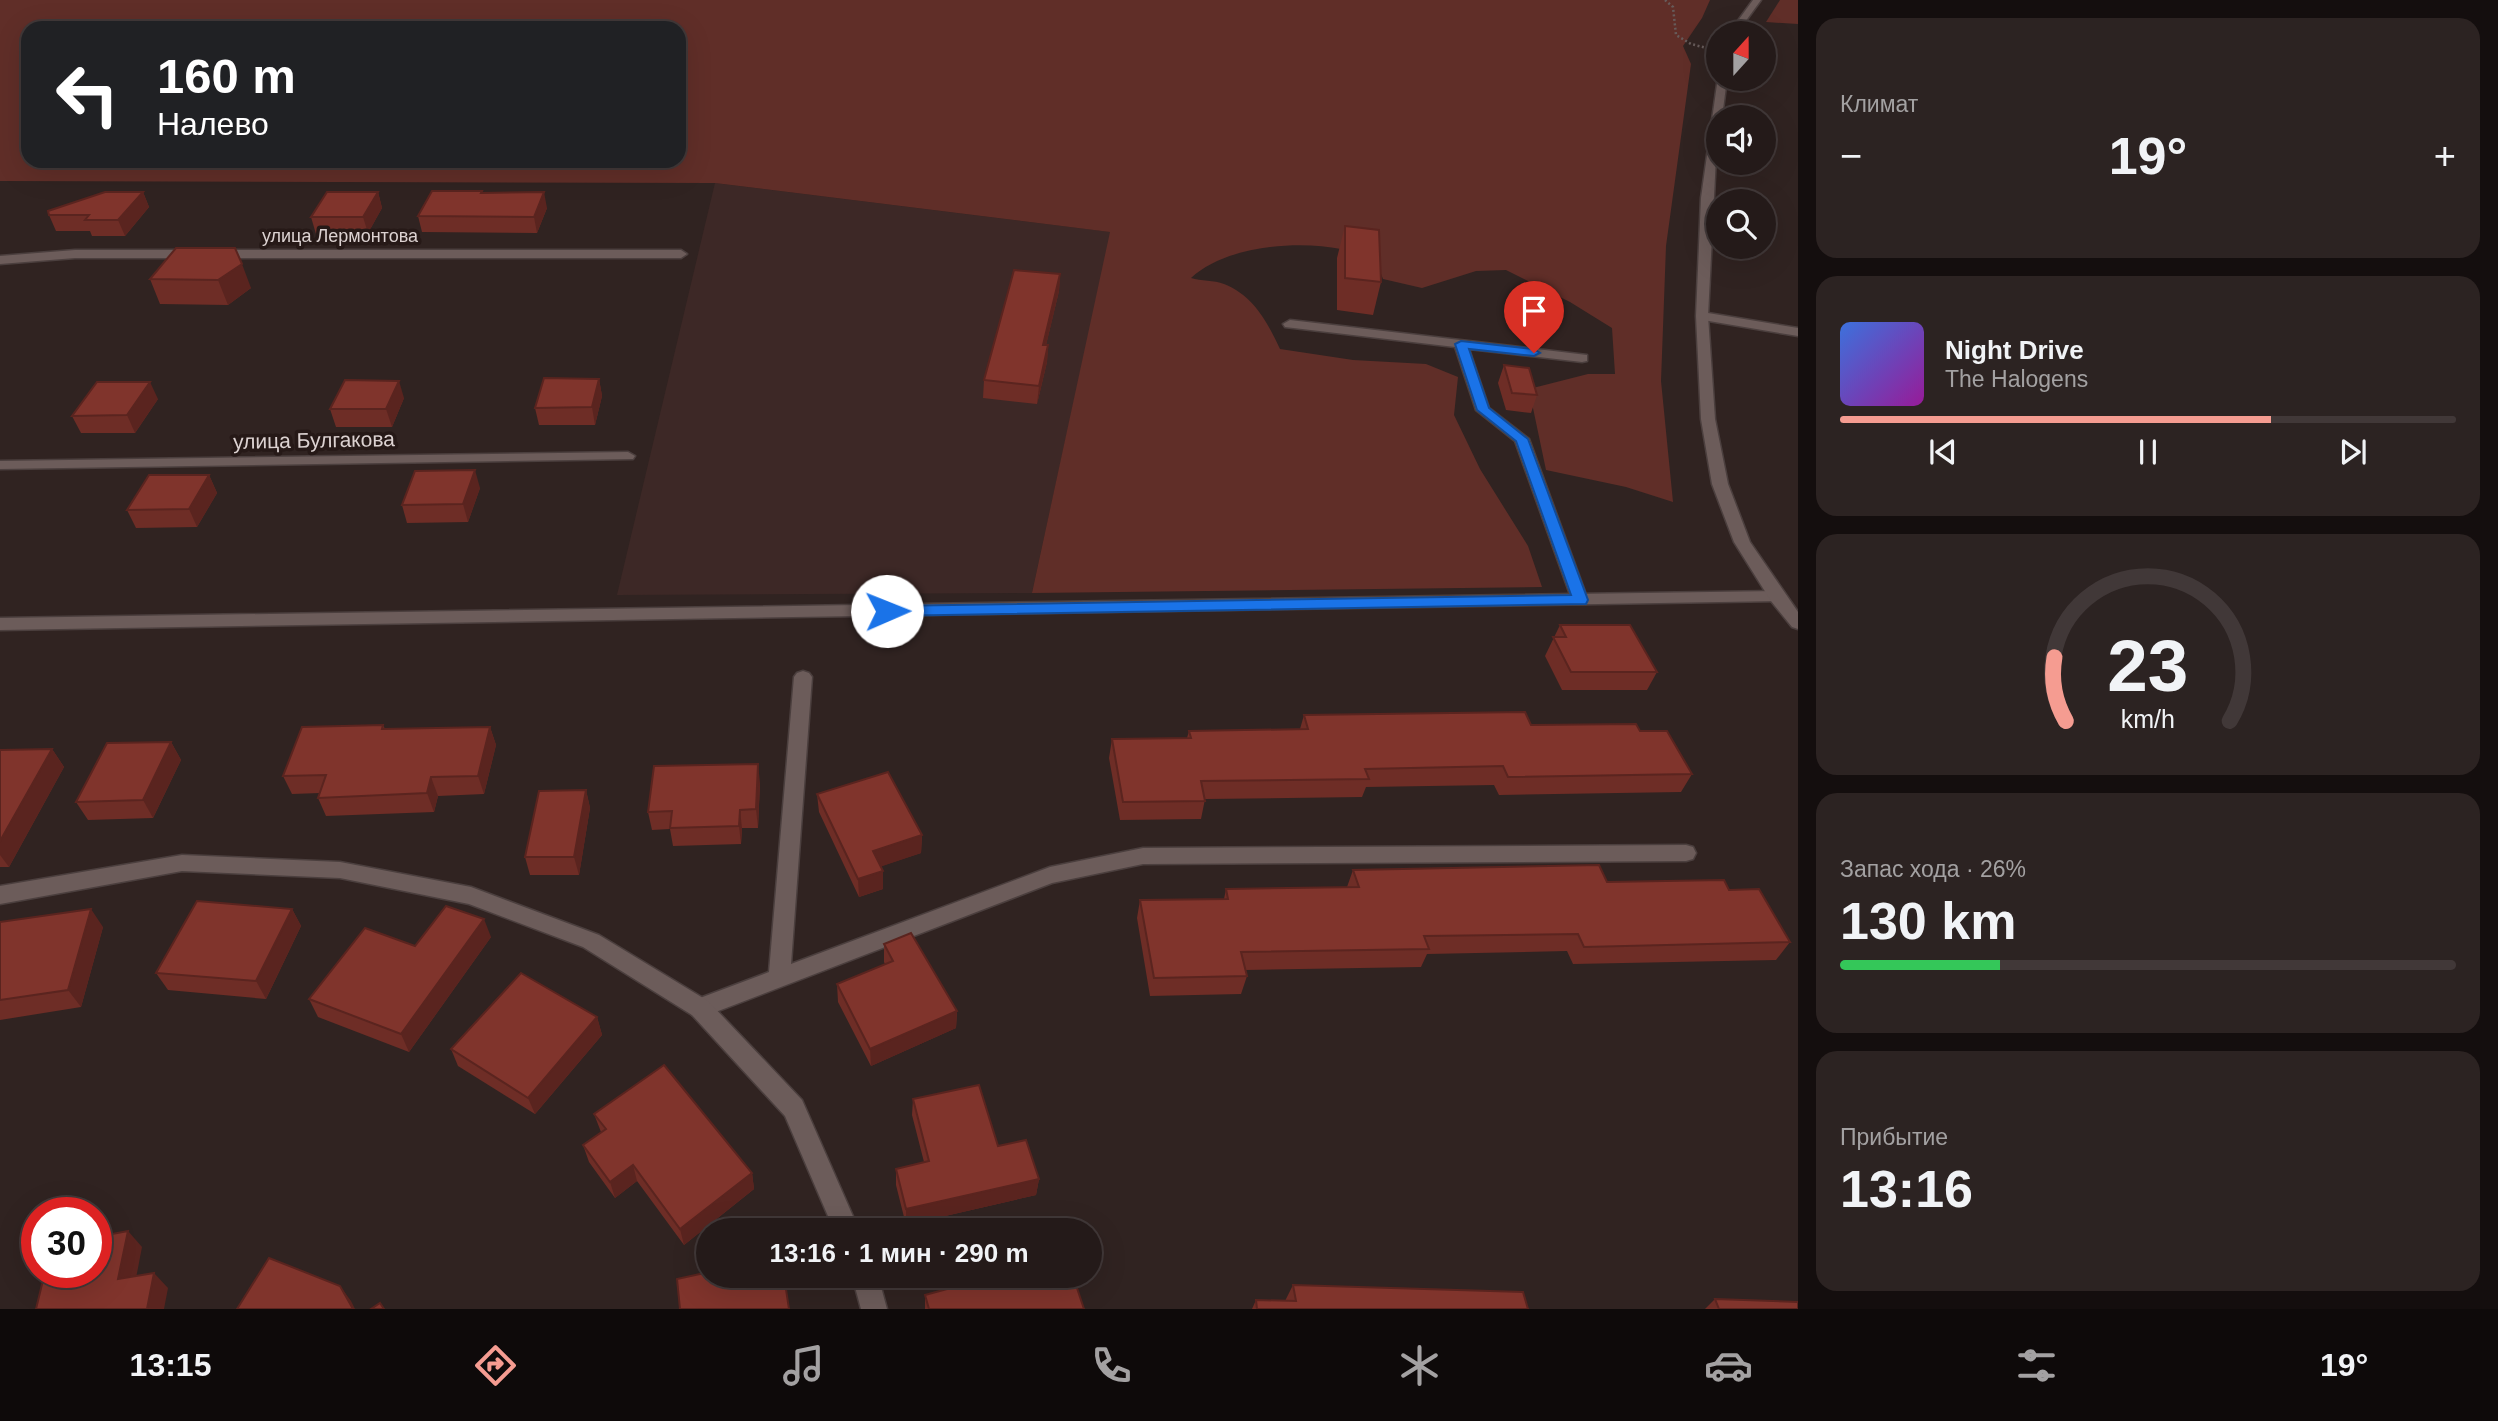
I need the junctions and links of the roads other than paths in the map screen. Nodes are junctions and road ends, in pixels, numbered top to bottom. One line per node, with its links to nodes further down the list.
1 (1757, 0): 2 (street)
2 (1742, 21)
3 (1720, 91): 6 (street)
4 (681, 254): 5 (street, улица Лермонтова)
5 (0, 260)
6 (1702, 316): 8 (street); 13 (street)
7 (1290, 324): 9 (street)
8 (1798, 332)
9 (1461, 344): 10 (street); 14 (street)
10 (1582, 358)
11 (628, 456): 12 (street, улица Булгакова)
12 (0, 466)
13 (1777, 597): 14 (street); 15 (street)
14 (1580, 600): 16 (street)
15 (1798, 623)
16 (0, 624)
17 (803, 677): 20 (street)
18 (1686, 853): 20 (street)
19 (0, 895): 21 (street)
20 (779, 977): 21 (street)
21 (700, 1008): 22 (street)
22 (842, 1218)
23 (868, 1288): 24 (street)
24 (874, 1309)

